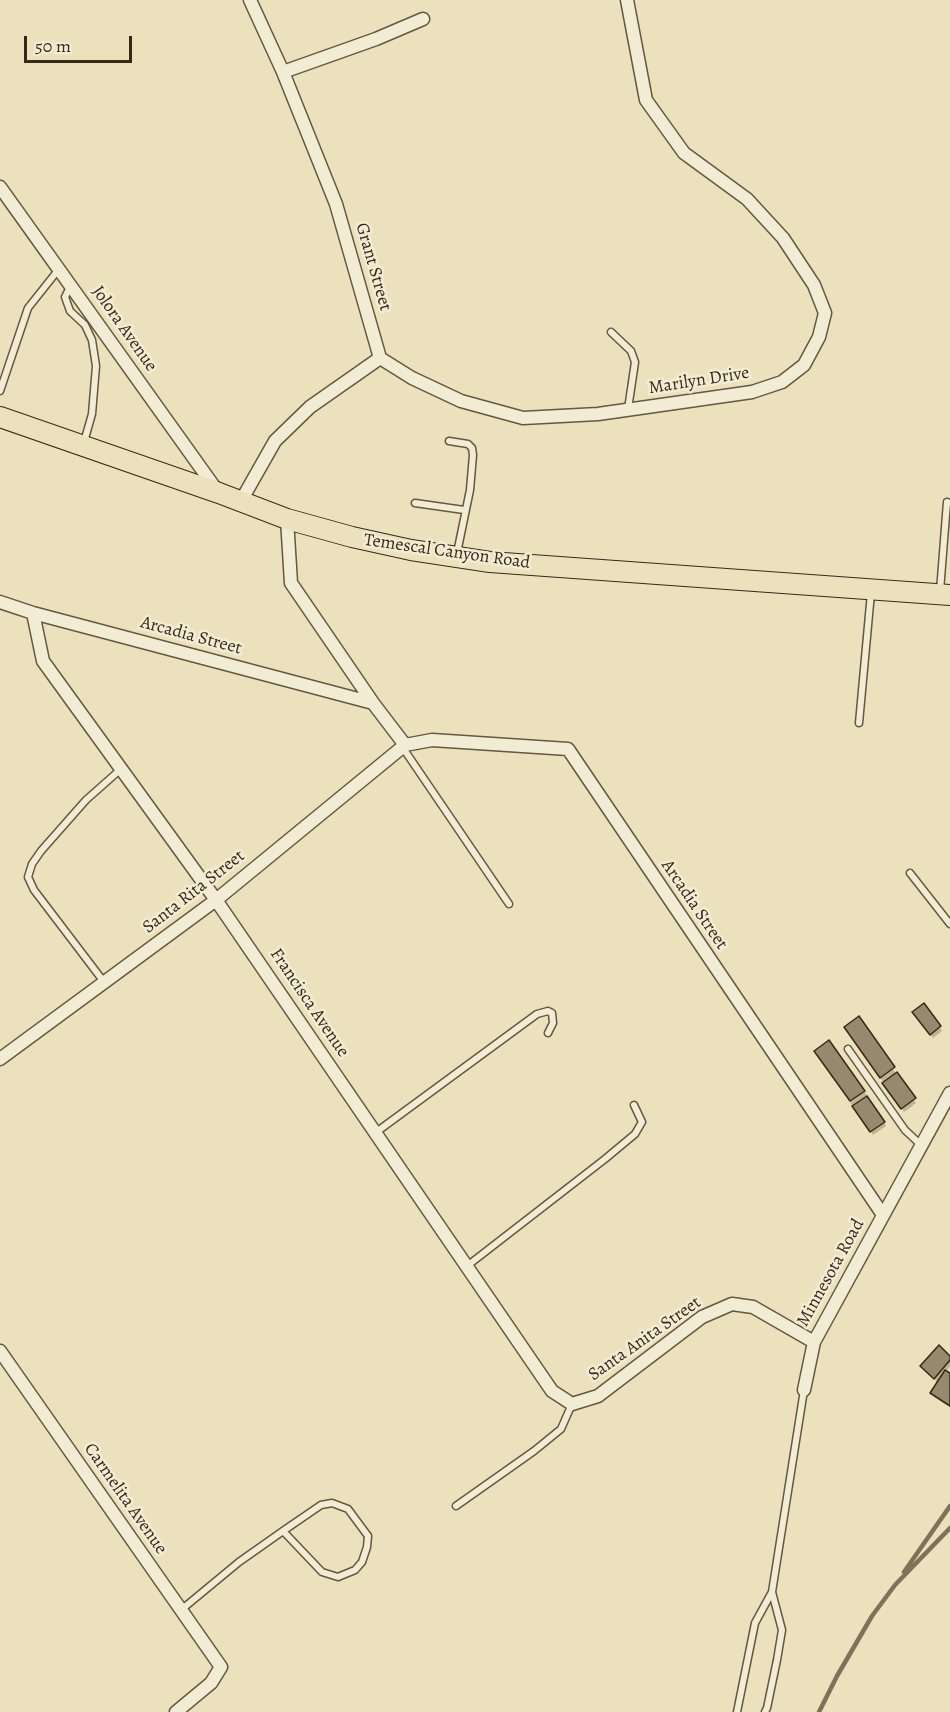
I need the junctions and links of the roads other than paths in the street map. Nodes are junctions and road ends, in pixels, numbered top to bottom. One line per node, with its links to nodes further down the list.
1 (250, 0): 4 (street, Grant Street)
2 (627, 0): 12 (street, Marilyn Drive)
3 (423, 19): 4 (street)
4 (283, 72): 10 (street, Grant Street)
5 (0, 187): 6 (street, Jolora Avenue)
6 (4, 198): 7 (street, Jolora Avenue)
7 (59, 268): 8 (street, Jolora Avenue); 11 (lane)
8 (70, 285): 15 (lane); 16 (street, Jolora Avenue)
9 (611, 332): 12 (lane)
10 (380, 358): 12 (street, Marilyn Drive); 17 (street)
11 (0, 391)
12 (628, 410)
13 (0, 417): 15 (main road, Temescal Canyon Road)
14 (449, 441): 20 (lane)
15 (82, 445): 16 (main road, Temescal Canyon Road)
16 (219, 493): 17 (main road, Temescal Canyon Road)
17 (241, 501): 21 (main road, Temescal Canyon Road)
18 (415, 503): 20 (lane)
19 (950, 503): 24 (lane)
20 (464, 510): 22 (lane)
21 (287, 519): 22 (main road, Temescal Canyon Road); 27 (street)
22 (456, 557): 23 (main road, Temescal Canyon Road)
23 (872, 589): 24 (main road, Temescal Canyon Road); 28 (lane)
24 (945, 595)
25 (0, 602): 26 (street, Arcadia Street)
26 (33, 613): 27 (street, Arcadia Street); 30 (street, Francisca Avenue)
27 (373, 703): 29 (street)
28 (859, 723)
29 (404, 747): 32 (street, Santa Rita Street); 33 (lane); 43 (street, Arcadia Street)
30 (122, 769): 32 (street, Francisca Avenue); 35 (lane)
31 (910, 873): 34 (lane)
32 (216, 900): 35 (street, Santa Rita Street); 41 (street, Francisca Avenue)
33 (509, 904)
34 (950, 924)
35 (104, 982): 38 (street, Santa Rita Street)
36 (548, 1033): 41 (lane)
37 (848, 1049): 42 (lane)
38 (0, 1059)
39 (950, 1093): 42 (street, Minnesota Road)
40 (634, 1105): 44 (lane)
41 (375, 1133): 44 (street, Francisca Avenue)
42 (921, 1145): 43 (street, Minnesota Road)
43 (883, 1215): 45 (street, Minnesota Road)
44 (467, 1266): 48 (street, Francisca Avenue)
45 (814, 1342): 47 (street, Minnesota Road); 48 (street, Santa Anita Street)
46 (0, 1351): 52 (street, Carmelita Avenue)
47 (804, 1390): 51 (lane, Minnesota Road)
48 (572, 1404): 49 (lane)
49 (456, 1506)
50 (283, 1531): 50 (lane); 52 (lane)
51 (772, 1592): 54 (lane, Minnesota Road); 55 (lane, Minnesota Road)
52 (181, 1610): 53 (street, Carmelita Avenue)
53 (176, 1712)
54 (738, 1712)
55 (765, 1712)

